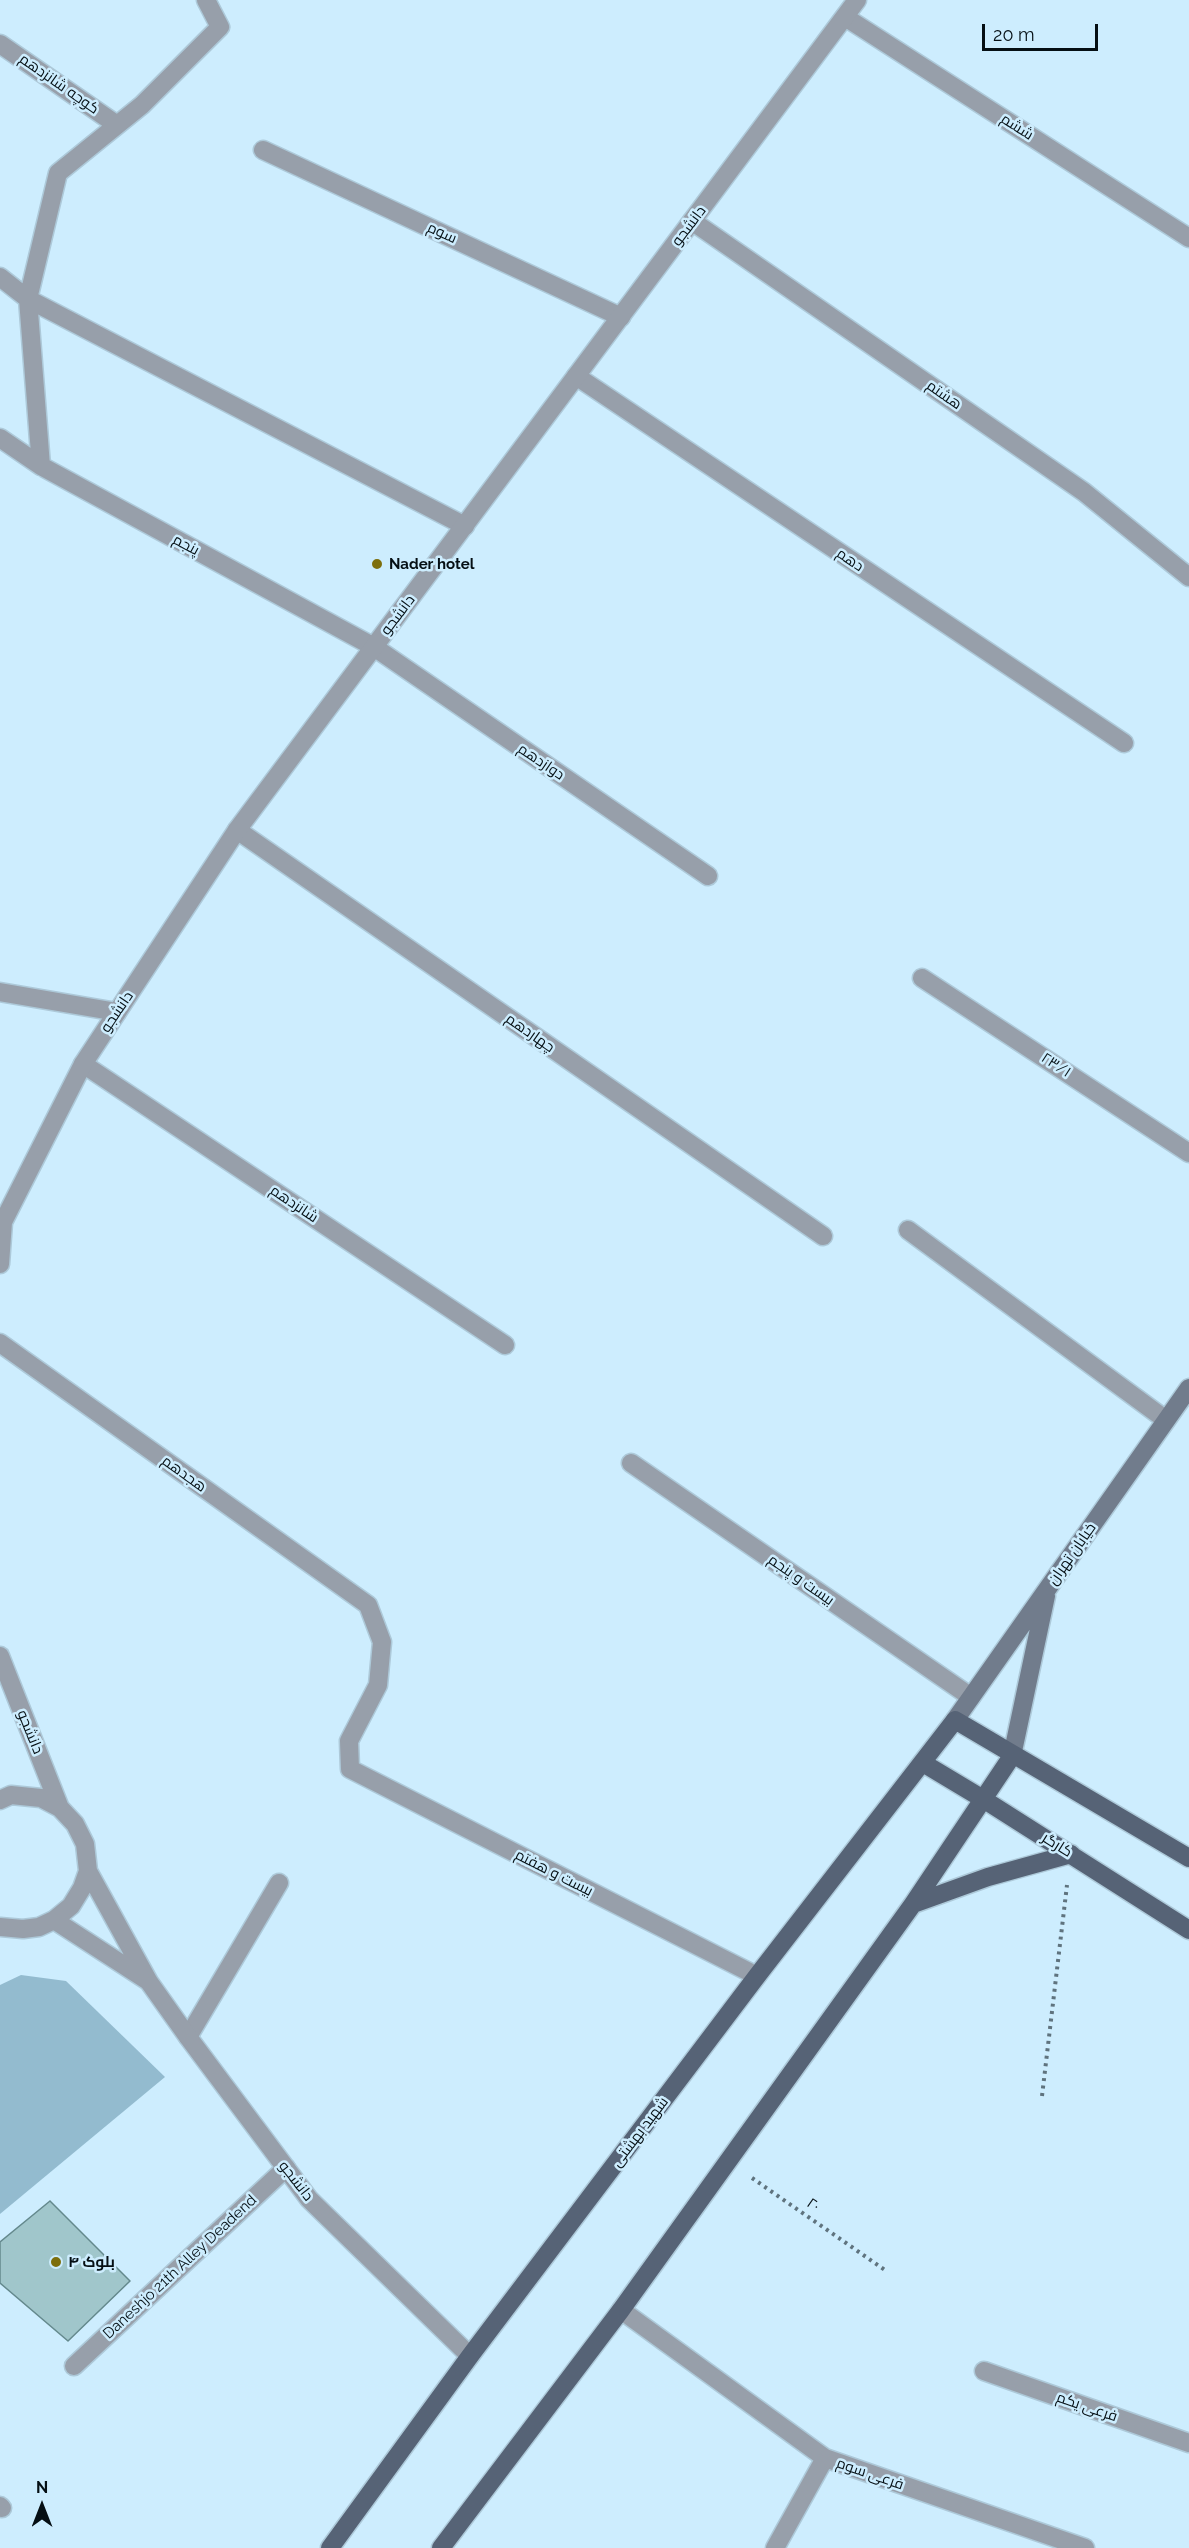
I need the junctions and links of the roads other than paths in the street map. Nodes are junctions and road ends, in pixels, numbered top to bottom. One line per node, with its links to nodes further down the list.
1 (206, 0): 5 (street)
2 (857, 0): 3 (street, دانشجو)
3 (845, 17): 7 (street, دانشجو); 8 (street, ششم)
4 (0, 44): 5 (street, کوچه شانزدهم)
5 (117, 125): 10 (street)
6 (262, 150): 11 (street, سوم)
7 (692, 221): 11 (street, دانشجو); 16 (street, هشتم)
8 (1189, 238)
9 (0, 277): 10 (street)
10 (28, 299): 14 (street); 15 (street)
11 (621, 317): 12 (street, دانشجو)
12 (576, 376): 15 (street, دانشجو); 18 (street, دهم)
13 (0, 438): 14 (street, پنجم)
14 (41, 466): 17 (street, پنجم)
15 (465, 526): 17 (street, دانشجو)
16 (1189, 577)
17 (374, 647): 19 (street, دانشجو); 20 (street, دوازدهم)
18 (1124, 743)
19 (237, 830): 23 (street, دانشجو); 27 (street, چهاردهم)
20 (708, 876)
21 (922, 978): 25 (street, ۲۳/۱)
22 (0, 992): 23 (street)
23 (117, 1012): 24 (street, دانشجو)
24 (83, 1064): 28 (street, دانشجو); 30 (street, شانزدهم)
25 (1189, 1153)
26 (908, 1230): 32 (street)
27 (823, 1236)
28 (0, 1263)
29 (0, 1342): 40 (street, هجدهم)
30 (505, 1345)
31 (1189, 1388): 32 (main road, خیابان تهران)
32 (1166, 1420): 34 (main road, خیابان تهران)
33 (630, 1463): 36 (street, بیست و پنجم)
34 (1047, 1589): 36 (main road, خیابان تهران); 38 (main road)
35 (0, 1656): 43 (street, دانشجو)
36 (971, 1697): 37 (main road, خیابان تهران)
37 (955, 1720): 38 (main road); 39 (main road, شهید بهشتی)
38 (1012, 1756): 41 (main road); 45 (main road)
39 (923, 1763): 41 (main road, کارگر); 52 (main road, شهید بهشتی)
40 (350, 1769): 52 (street, بیست و هفتم)
41 (983, 1799): 44 (main road, کارگر); 48 (main road)
42 (0, 1800): 43 (street)
43 (60, 1808): 46 (street)
44 (1071, 1854): 48 (main road); 51 (main road, کارگر)
45 (1189, 1858)
46 (88, 1871): 49 (street); 53 (street, دانشجو)
47 (279, 1883): 54 (street)
48 (913, 1904): 56 (main road)
49 (54, 1920): 50 (street); 53 (street, دانشجو)
50 (0, 1927)
51 (1189, 1930)
52 (757, 1976): 57 (main road, شهید بهشتی)
53 (149, 1982): 54 (street, دانشجو)
54 (188, 2037): 55 (street, دانشجو)
55 (286, 2168): 57 (street, دانشجو); 58 (street, Daneshjo 21th Alley Deadend)
56 (621, 2310): 61 (street, فرعی سوم); 63 (main road)
57 (470, 2356): 62 (main road, شهید بهشتی)
58 (74, 2366)
59 (984, 2371): 60 (street, فرعی یکم)
60 (1189, 2443)
61 (825, 2458): 64 (street); 65 (street, فرعی سوم)
62 (330, 2548)
63 (441, 2548)
64 (775, 2548)
65 (1085, 2548)

